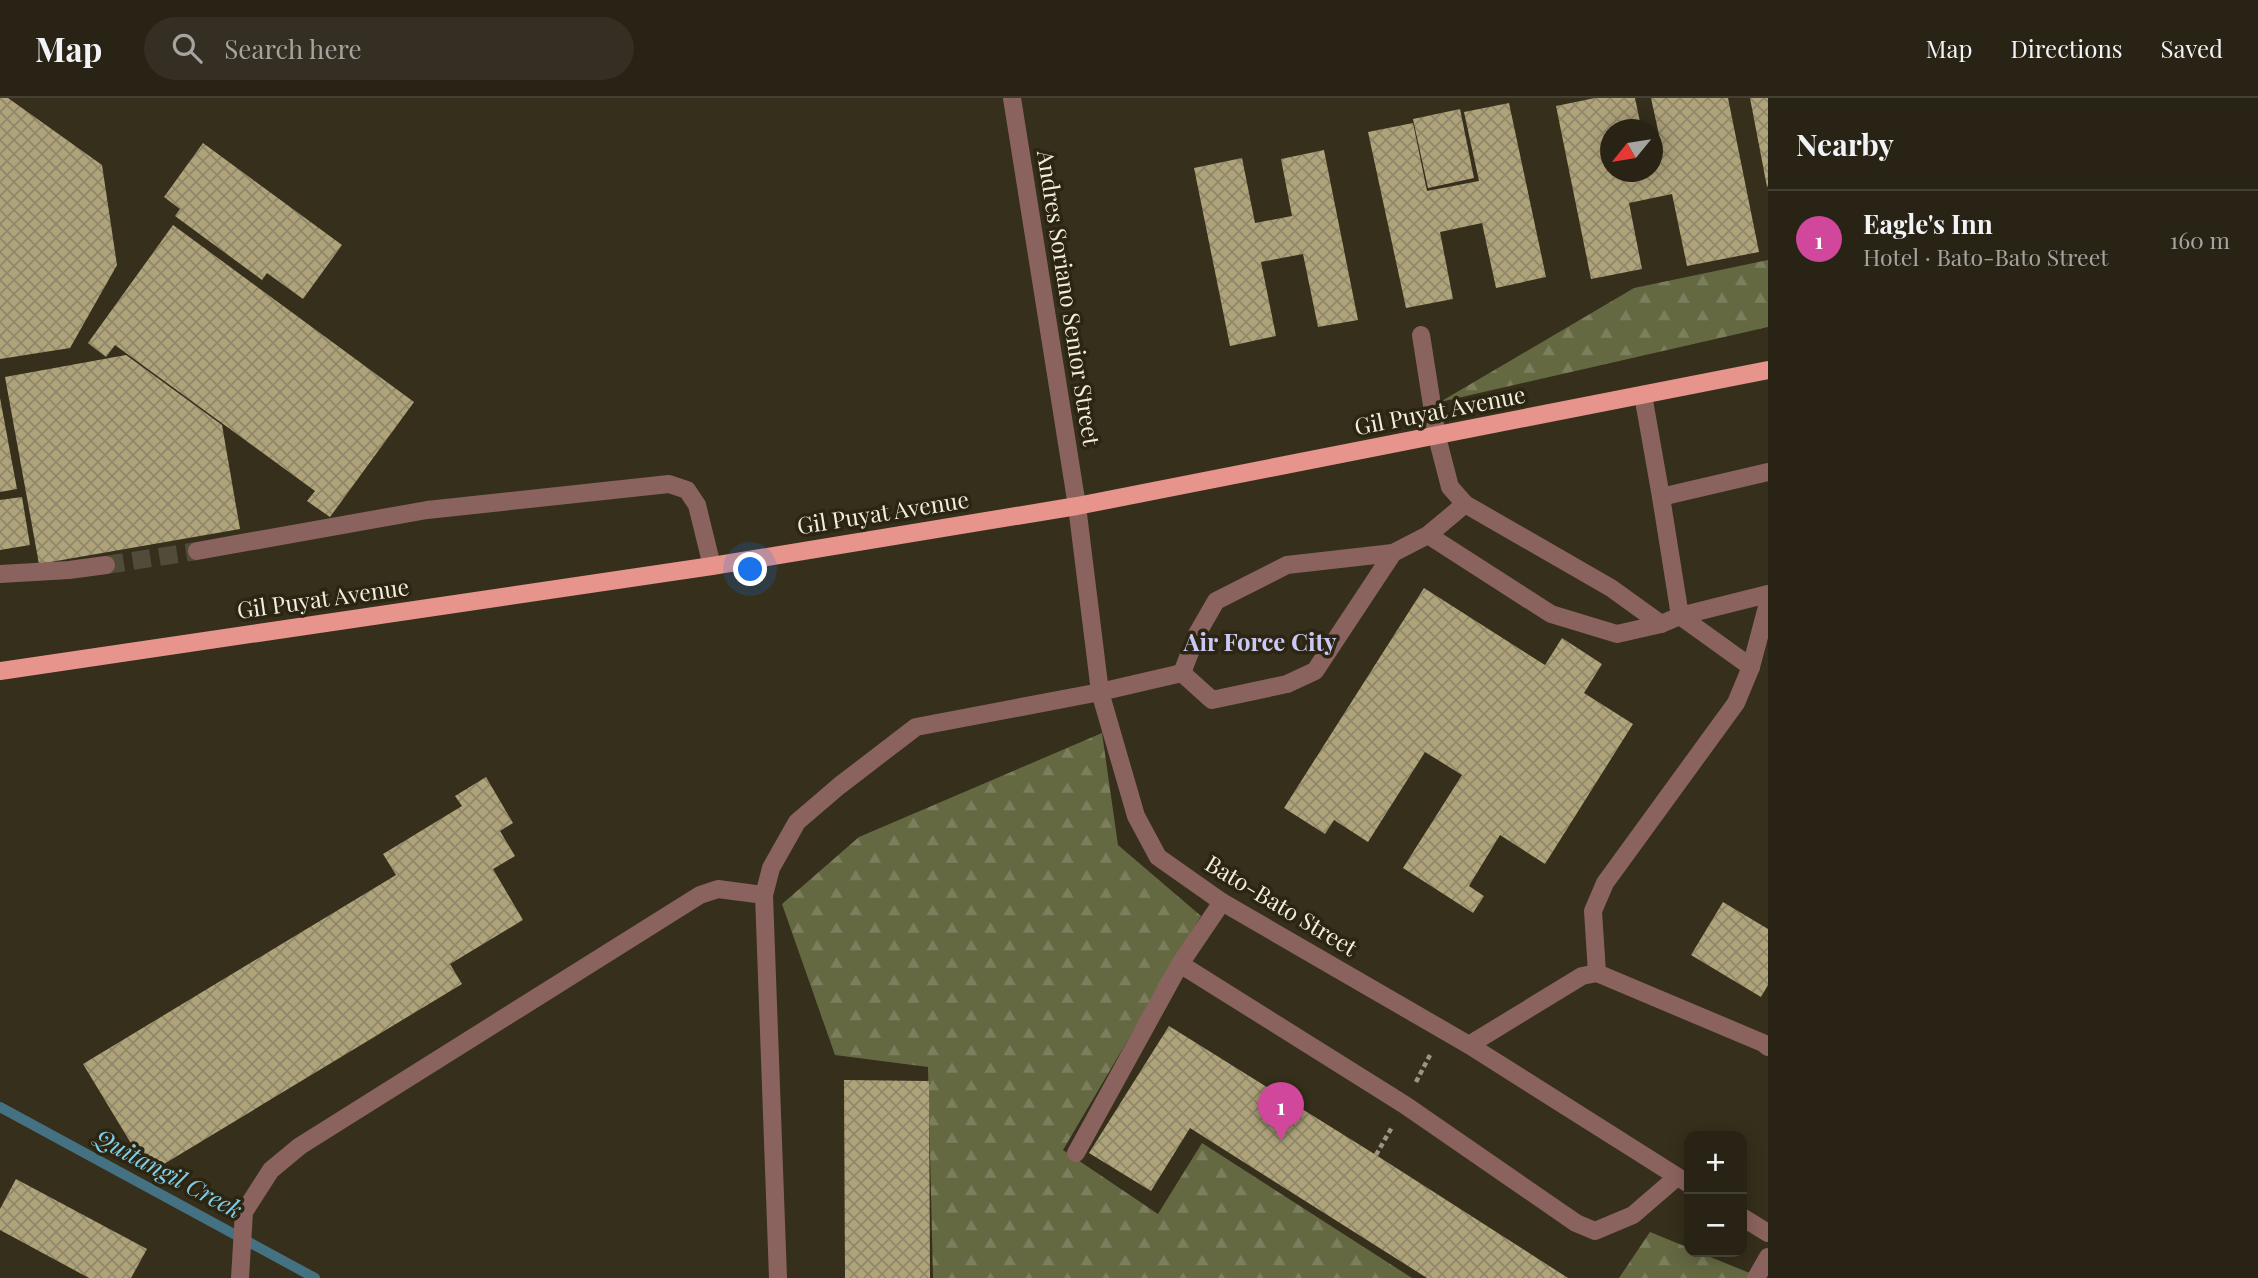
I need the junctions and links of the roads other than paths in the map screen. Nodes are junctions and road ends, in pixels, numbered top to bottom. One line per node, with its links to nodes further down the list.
1 (1012, 98): 9 (street, Andres Soriano Senior Street)
2 (1421, 335): 5 (street)
3 (1768, 370): 4 (main road, Gil Puyat Avenue)
4 (1643, 395): 5 (main road, Gil Puyat Avenue); 7 (street)
5 (1437, 437): 8 (street); 9 (main road, Gil Puyat Avenue)
6 (1768, 472): 7 (street)
7 (1661, 497): 18 (street)
8 (1465, 505): 10 (street); 19 (street)
9 (1077, 506): 14 (main road, Gil Puyat Avenue); 23 (street, Bato-Bato Street)
10 (1428, 535): 12 (street); 19 (street)
11 (197, 551): 14 (street)
12 (1393, 553): 22 (street); 22 (street)
13 (106, 565): 15 (street)
14 (712, 566): 21 (main road, Gil Puyat Avenue)
15 (0, 575)
16 (1768, 594): 18 (street)
17 (1768, 603): 20 (street)
18 (1679, 616): 19 (street); 20 (street)
19 (1661, 624)
20 (1751, 667): 27 (street)
21 (0, 671)
22 (1182, 673): 23 (street)
23 (1100, 692): 24 (street); 25 (street, Bato-Bato Street)
24 (764, 895): 35 (street); 36 (street)
25 (1222, 902): 26 (street); 28 (street, Bato-Bato Street)
26 (1180, 964): 30 (street); 31 (street)
27 (1597, 972): 28 (street); 29 (street)
28 (1469, 1045): 31 (street, Bato-Bato Street)
29 (1768, 1047)
30 (1076, 1153)
31 (1683, 1180)
32 (1747, 1220): 33 (street)
33 (1768, 1233)
34 (1768, 1257): 37 (street)
35 (240, 1276)
36 (778, 1278)
37 (1756, 1278)

